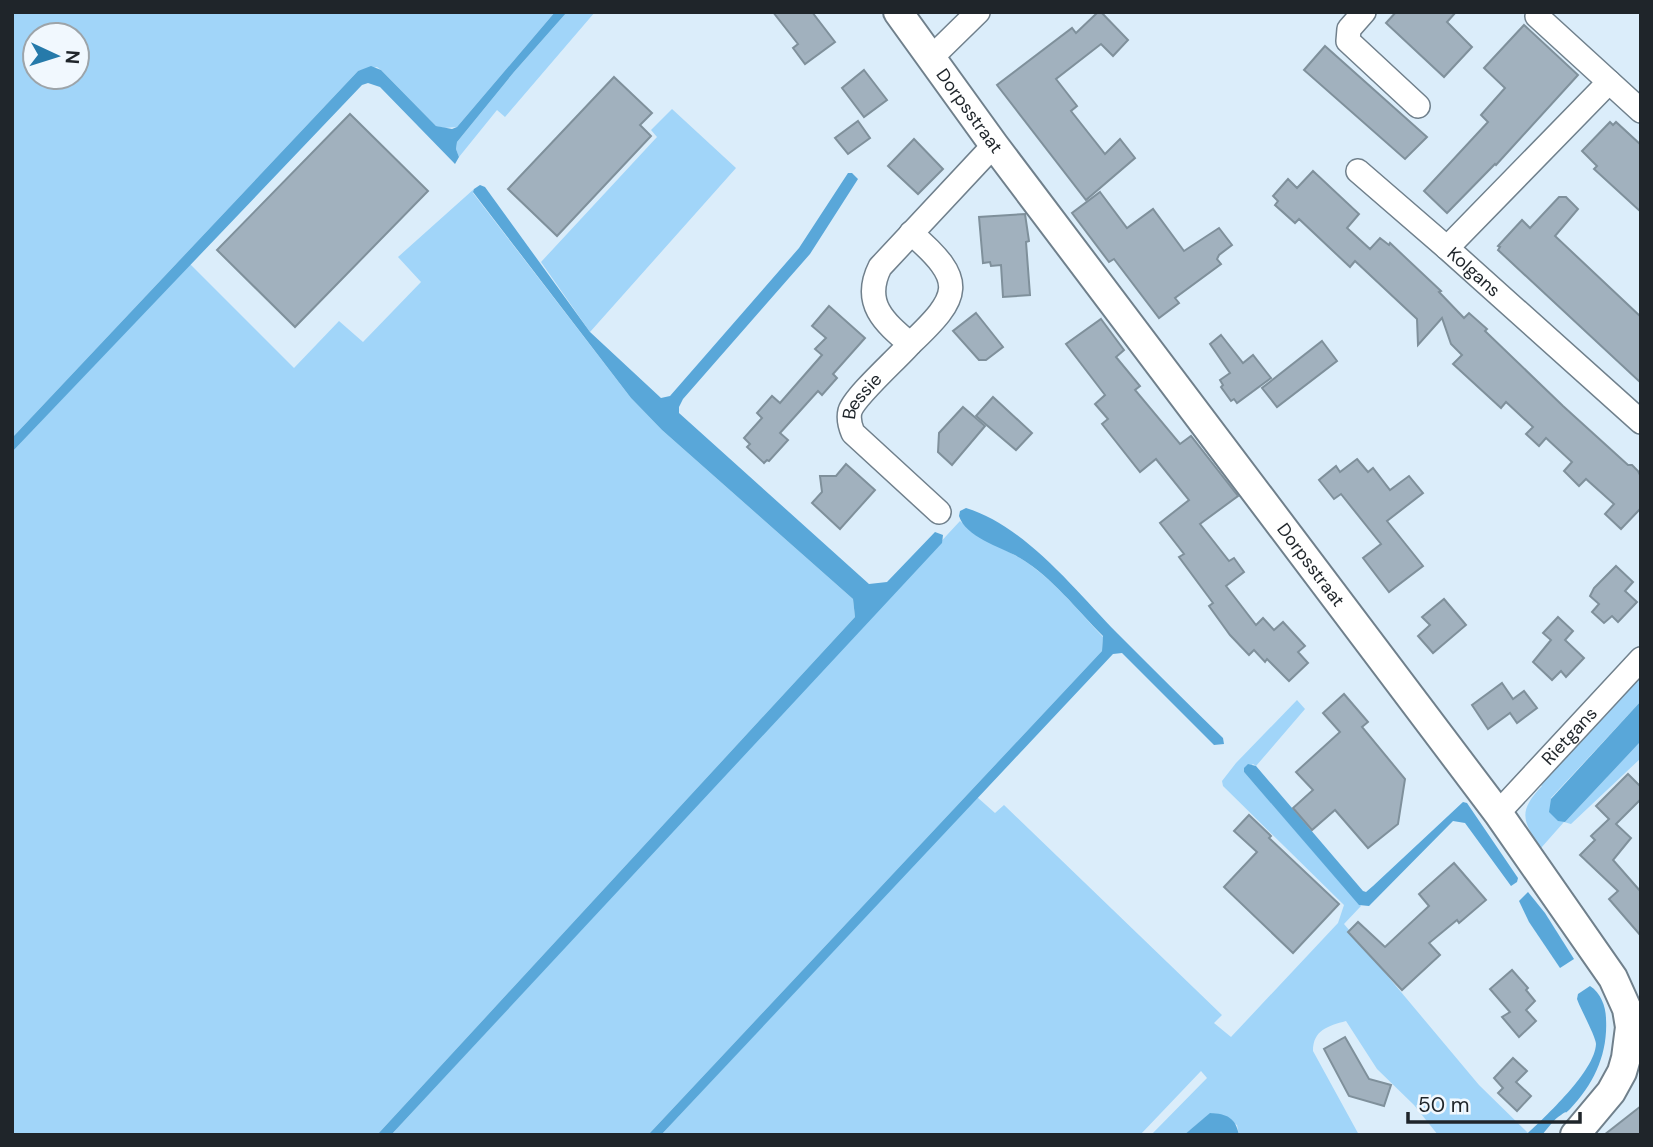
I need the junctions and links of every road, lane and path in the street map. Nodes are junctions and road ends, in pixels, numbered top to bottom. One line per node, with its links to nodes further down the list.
1 (898, 12): 5 (street, Dorpsstraat)
2 (978, 12): 5 (street)
3 (1364, 12): 7 (street)
4 (1536, 16): 6 (street)
5 (932, 57): 9 (street, Dorpsstraat)
6 (1609, 82): 8 (street); 12 (street, Kolgans)
7 (1418, 106)
8 (1641, 111)
9 (994, 145): 11 (street); 17 (street, Dorpsstraat)
10 (1358, 171): 12 (street)
11 (911, 233): 13 (street); 13 (street, Bessie)
12 (1447, 248): 14 (street, Kolgans)
13 (910, 344): 15 (street, Bessie)
14 (1641, 422)
15 (939, 512)
16 (1641, 659): 17 (street, Rietgans)
17 (1498, 813): 18 (street, Dorpsstraat)
18 (1574, 1135)

